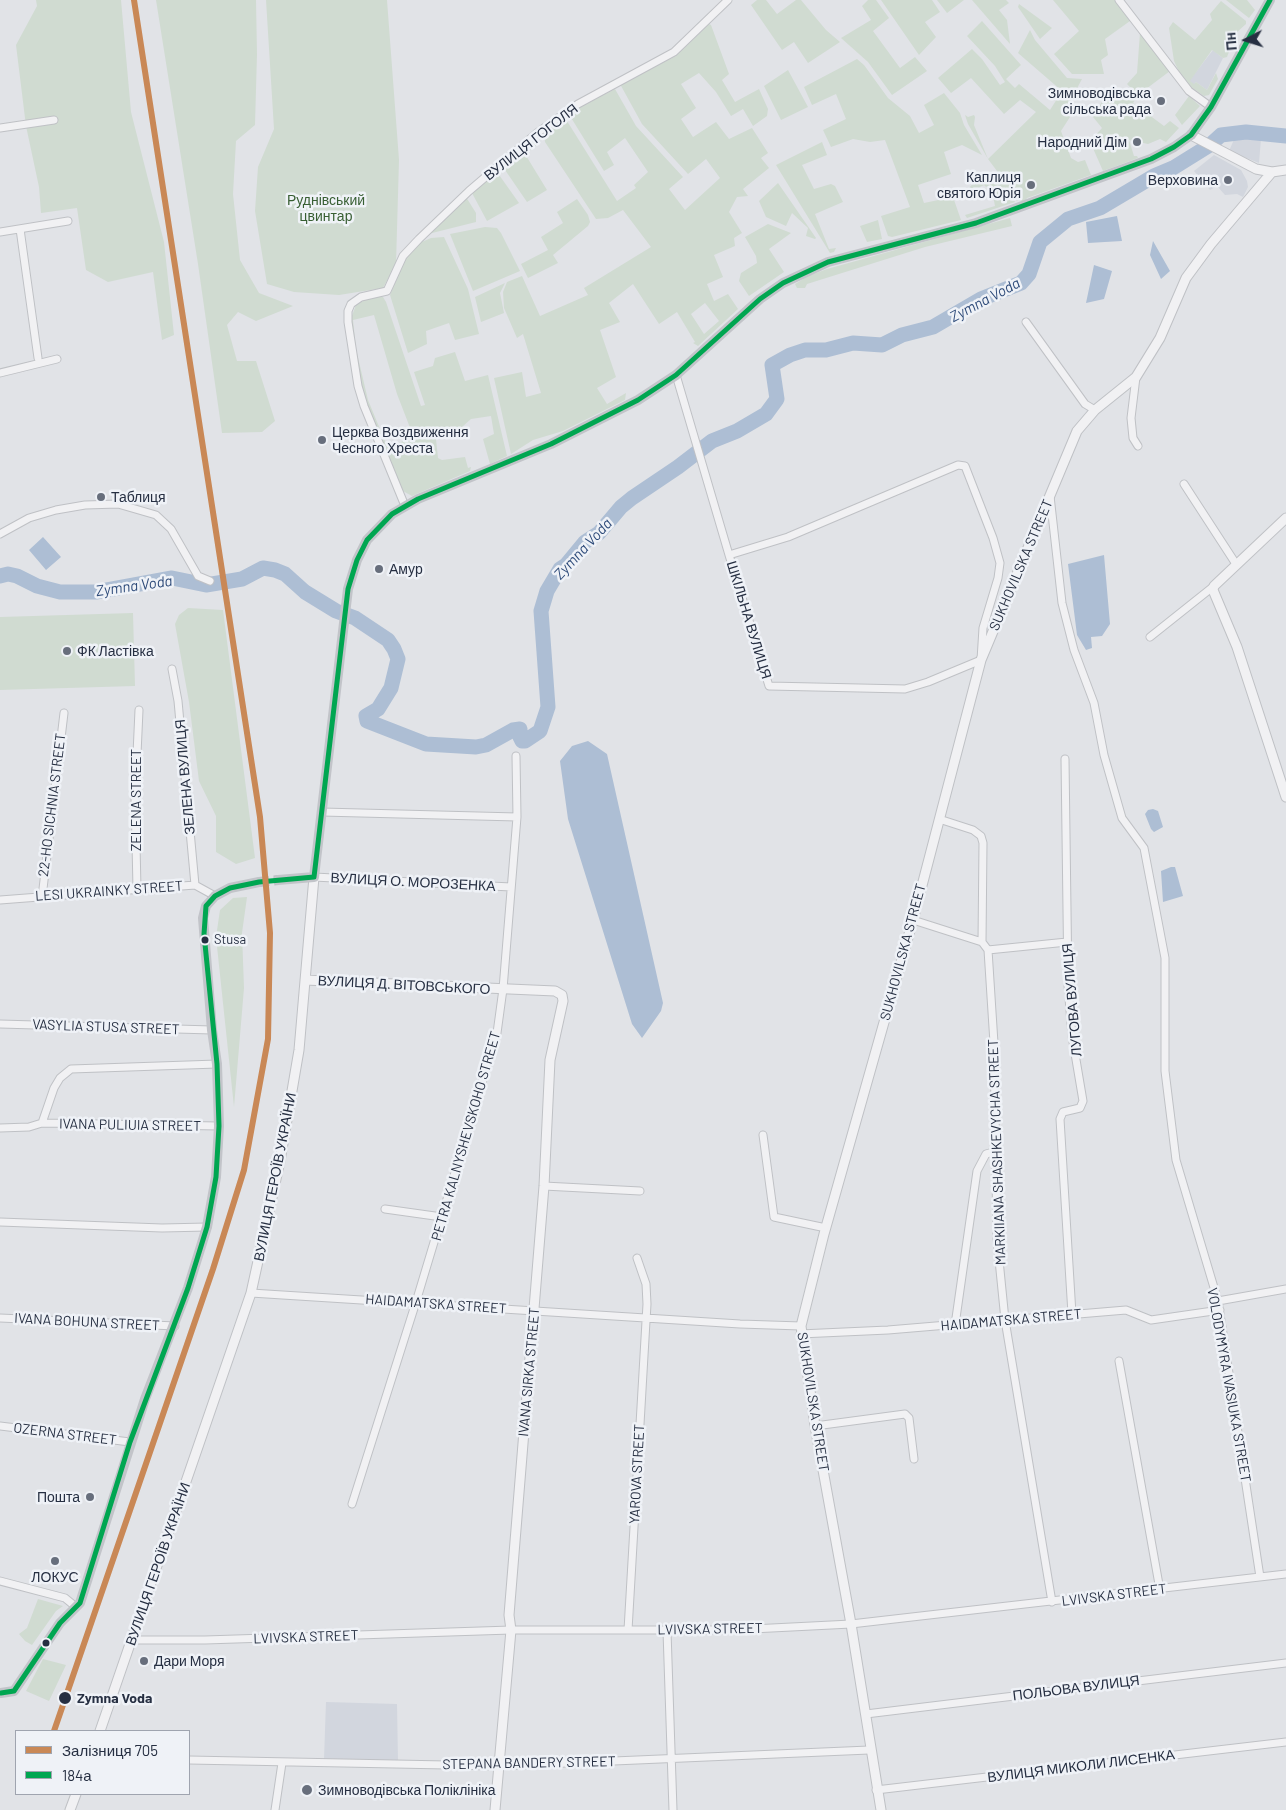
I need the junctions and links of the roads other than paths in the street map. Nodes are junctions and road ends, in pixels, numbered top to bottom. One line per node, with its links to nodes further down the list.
1 (728, 0): 23 (street, ВУЛИЦЯ ГОГОЛЯ)
2 (1119, 0): 4 (street)
3 (1270, 0): 4 (main road)
4 (1211, 107): 7 (main road)
5 (54, 120): 6 (street)
6 (0, 128)
7 (1191, 135): 9 (street); 17 (main road, ВУЛИЦЯ ГЕРОЇВ УКРАЇНИ)
8 (1286, 170): 9 (street)
9 (1272, 172): 18 (street, SUKHOVILSKA STREET)
10 (68, 221): 11 (street)
11 (20, 229): 12 (street); 14 (street)
12 (0, 232)
13 (1026, 322): 19 (street)
14 (38, 358)
15 (57, 360): 16 (street)
16 (0, 373)
17 (676, 375): 23 (main road, ВУЛИЦЯ ГЕРОЇВ УКРАЇНИ); 26 (street, ШКІЛЬНА ВУЛИЦЯ)
18 (1136, 377): 19 (street, SUKHOVILSKA STREET); 20 (street)
19 (1095, 410): 22 (street, SUKHOVILSKA STREET)
20 (1138, 446)
21 (1184, 484): 27 (street)
22 (1050, 495): 31 (street, SUKHOVILSKA STREET); 74 (street, VOLODYMYRA IVASIUKA STREET)
23 (404, 506): 38 (main road, ВУЛИЦЯ ГЕРОЇВ УКРАЇНИ)
24 (1286, 518): 27 (street)
25 (0, 534): 28 (street)
26 (729, 555): 31 (street, ШКІЛЬНА ВУЛИЦЯ); 31 (street)
27 (1236, 564): 29 (street)
28 (210, 581)
29 (1214, 586): 30 (street); 37 (street)
30 (1150, 637)
31 (980, 660): 40 (street, SUKHOVILSKA STREET)
32 (172, 669): 44 (street, ЗЕЛЕНА ВУЛИЦЯ)
33 (139, 710): 46 (street, ZELENA STREET)
34 (64, 713): 48 (street, 22-HO SICHNIA STREET)
35 (516, 756): 39 (street, PETRA KALNYSHEVSKOHO STREET)
36 (1065, 759): 52 (street, ЛУГОВА ВУЛИЦЯ)
37 (1286, 797)
38 (322, 812): 39 (street); 41 (main road, ВУЛИЦЯ ГЕРОЇВ УКРАЇНИ)
39 (517, 817): 45 (street, PETRA KALNYSHEVSKOHO STREET)
40 (939, 819): 50 (street, SUKHOVILSKA STREET); 51 (street)
41 (314, 877): 42 (main road); 45 (street, ВУЛИЦЯ О. МОРОЗЕНКА); 54 (street, ВУЛИЦЯ ГЕРОЇВ УКРАЇНИ)
42 (278, 880)
43 (259, 882): 47 (main road)
44 (195, 885): 46 (street, LESI UKRAINKY STREET); 47 (street, LESI UKRAINKY STREET)
45 (511, 887): 55 (street, PETRA KALNYSHEVSKOHO STREET)
46 (137, 889): 48 (street, LESI UKRAINKY STREET)
47 (215, 896): 57 (main road)
48 (42, 897): 49 (street, LESI UKRAINKY STREET)
49 (0, 900)
50 (913, 920): 51 (street); 70 (street, SUKHOVILSKA STREET)
51 (982, 942): 53 (street)
52 (1067, 942): 53 (street); 78 (street, ЛУГОВА ВУЛИЦЯ)
53 (988, 950): 63 (street, MARKIIANA SHASHKEVYCHA STREET)
54 (305, 980): 55 (street, ВУЛИЦЯ Д. ВІТОВСЬКОГО); 73 (street, ВУЛИЦЯ ГЕРОЇВ УКРАЇНИ)
55 (503, 989): 64 (street, IVANA SIRKA STREET); 67 (street, PETRA KALNYSHEVSKOHO STREET)
56 (0, 1024): 57 (street, VASYLIA STUSA STREET)
57 (212, 1030): 58 (main road)
58 (217, 1064): 59 (street, IVANA PULIUIA STREET); 60 (main road)
59 (42, 1123): 60 (street, IVANA PULIUIA STREET); 61 (street, IVANA PULIUIA STREET)
60 (219, 1126): 69 (main road)
61 (0, 1128)
62 (763, 1135): 70 (street)
63 (996, 1151): 81 (street, MARKIIANA SHASHKEVYCHA STREET); 82 (street)
64 (544, 1186): 65 (street); 76 (street, IVANA SIRKA STREET)
65 (640, 1190)
66 (384, 1208): 67 (street)
67 (442, 1217): 75 (street, PETRA KALNYSHEVSKOHO STREET)
68 (0, 1222): 69 (street)
69 (207, 1228): 83 (main road)
70 (826, 1228): 84 (street, SUKHOVILSKA STREET)
71 (637, 1258): 80 (street, YAROVA STREET)
72 (1286, 1289): 74 (street)
73 (251, 1293): 75 (street, HAIDAMATSKA STREET); 101 (street, ВУЛИЦЯ ГЕРОЇВ УКРАЇНИ)
74 (1218, 1301): 77 (street, VOLODYMYRA IVASIUKA STREET)
75 (416, 1302): 76 (street, HAIDAMATSKA STREET); 90 (street, PETRA KALNYSHEVSKOHO STREET)
76 (534, 1310): 80 (street, HAIDAMATSKA STREET); 98 (street, IVANA SIRKA STREET)
77 (1220, 1310): 78 (street, HAIDAMATSKA STREET); 92 (street, VOLODYMYRA IVASIUKA STREET)
78 (1072, 1314): 81 (street, HAIDAMATSKA STREET)
79 (0, 1318): 83 (street, IVANA BOHUNA STREET)
80 (647, 1318): 84 (street, HAIDAMATSKA STREET); 99 (street, YAROVA STREET)
81 (1005, 1320): 82 (street, HAIDAMATSKA STREET); 95 (street, MARKIIANA SHASHKEVYCHA STREET)
82 (955, 1325): 84 (street, HAIDAMATSKA STREET)
83 (175, 1326): 88 (main road)
84 (801, 1330): 87 (street, SUKHOVILSKA STREET)
85 (1118, 1361): 94 (street)
86 (0, 1426): 88 (street, OZERNA STREET)
87 (815, 1426): 89 (street); 97 (street, SUKHOVILSKA STREET)
88 (130, 1442): 96 (main road)
89 (914, 1459)
90 (352, 1504)
91 (1286, 1574): 92 (street, LVIVSKA STREET)
92 (1260, 1577): 94 (street, LVIVSKA STREET)
93 (0, 1581): 96 (street)
94 (1160, 1590): 95 (street, LVIVSKA STREET)
95 (1052, 1602): 97 (street, LVIVSKA STREET)
96 (76, 1608): 103 (main road)
97 (851, 1624): 100 (street, LVIVSKA STREET); 104 (street, SUKHOVILSKA STREET)
98 (512, 1630): 99 (street, LVIVSKA STREET); 101 (street, LVIVSKA STREET); 111 (street, IVANA SIRKA STREET)
99 (628, 1630): 100 (street, LVIVSKA STREET)
100 (667, 1631): 108 (street)
101 (132, 1640): 105 (street, ВУЛИЦЯ ГЕРОЇВ УКРАЇНИ)
102 (1286, 1663): 104 (street, ПОЛЬОВА ВУЛИЦЯ)
103 (0, 1695)
104 (866, 1714): 107 (street, SUKHOVILSKA STREET)
105 (100, 1730)
106 (1286, 1742): 112 (street, ВУЛИЦЯ МИКОЛИ ЛИСЕНКА)
107 (870, 1750): 108 (street, STEPANA BANDERY STREET); 112 (street, SUKHOVILSKA STREET)
108 (671, 1758): 111 (street, STEPANA BANDERY STREET); 117 (street)
109 (190, 1760): 110 (street, STEPANA BANDERY STREET)
110 (282, 1763): 111 (street, STEPANA BANDERY STREET); 115 (street)
111 (498, 1766): 116 (street, IVANA SIRKA STREET)
112 (876, 1790): 118 (street, SUKHOVILSKA STREET)
113 (76, 1795): 114 (street)
114 (70, 1810)
115 (275, 1810)
116 (495, 1810)
117 (673, 1810)
118 (880, 1810)

